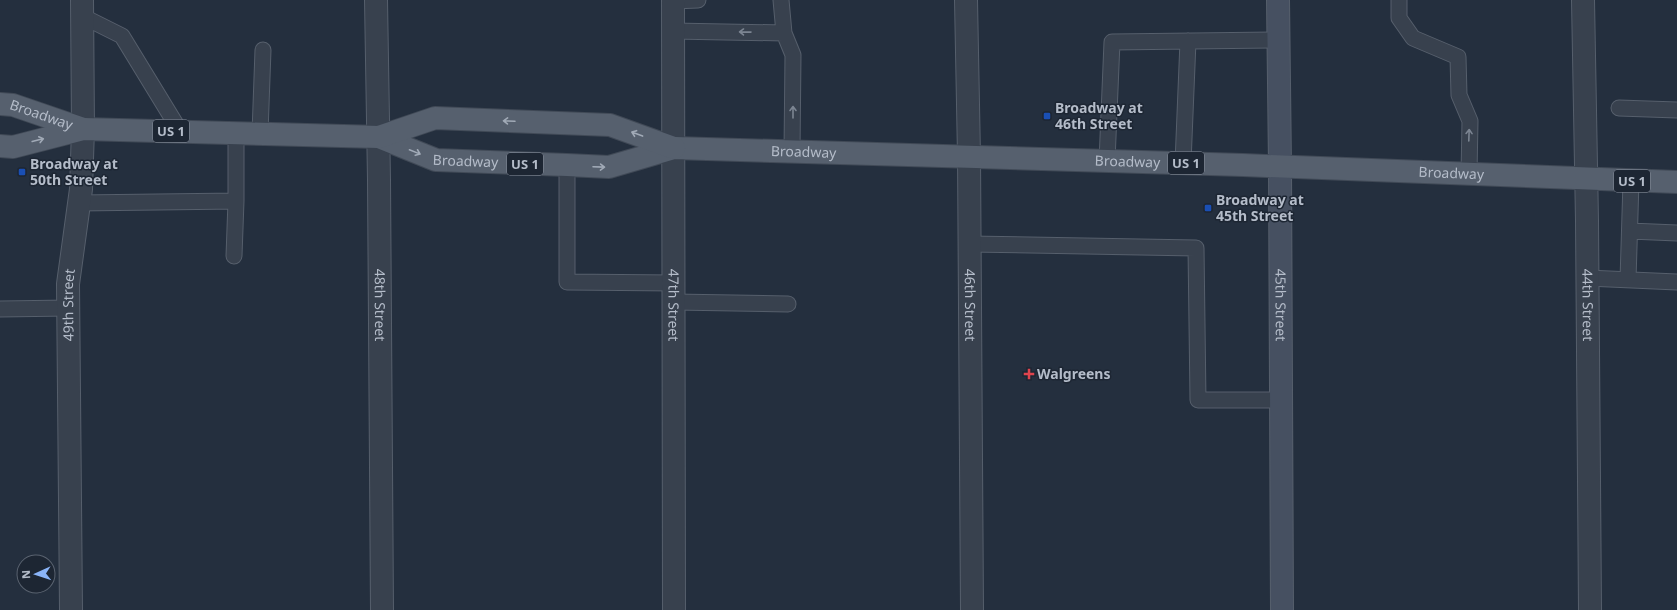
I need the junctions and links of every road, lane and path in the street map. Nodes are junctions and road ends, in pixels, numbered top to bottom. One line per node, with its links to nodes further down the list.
1 (376, 0): 22 (street, 48th Street)
2 (698, 0): 8 (lane)
3 (781, 0): 11 (lane)
4 (966, 0): 26 (street, 46th Street)
5 (1278, 0): 12 (main road, 45th Street)
6 (1399, 0): 31 (lane, one-way to 6)
7 (1583, 0): 32 (street, 44th Street)
8 (673, 1): 10 (street, 47th Street)
9 (82, 8): 18 (street, 49th Street); 19 (lane)
10 (673, 31): 11 (lane, one-way to 10); 24 (street, 47th Street)
11 (784, 32): 25 (lane, one-way to 11)
12 (1279, 40): 13 (lane); 30 (main road, 45th Street)
13 (1188, 41): 27 (lane); 28 (lane)
14 (263, 50): 21 (lane)
15 (0, 104): 18 (main road, Broadway / US 1)
16 (1619, 108): 17 (lane)
17 (1677, 110)
18 (83, 128): 19 (main road, Broadway / US 1); 23 (main road, Broadway / US 1, one-way to 18); 36 (street, 49th Street)
19 (180, 131): 20 (main road, Broadway / US 1)
20 (236, 133): 21 (main road, Broadway / US 1); 35 (lane)
21 (260, 133): 22 (main road, Broadway / US 1)
22 (379, 137): 24 (main road, Broadway / US 1, one-way to 22); 29 (main road, Broadway / US 1, one-way to 29); 50 (street, 48th Street)
23 (0, 146)
24 (674, 148): 25 (main road, Broadway / US 1); 29 (main road, Broadway / US 1, one-way to 24); 44 (street, 47th Street)
25 (792, 151): 26 (main road, Broadway / US 1)
26 (969, 156): 27 (main road, Broadway / US 1); 39 (street, 46th Street)
27 (1107, 161): 28 (main road, Broadway / US 1)
28 (1183, 163): 30 (main road, Broadway / US 1)
29 (567, 165): 44 (lane)
30 (1280, 166): 31 (main road, Broadway / US 1); 48 (main road, 45th Street)
31 (1468, 174): 32 (main road, Broadway / US 1)
32 (1586, 179): 33 (main road, Broadway / US 1); 41 (street, 44th Street)
33 (1631, 181): 34 (main road, Broadway / US 1); 37 (lane)
34 (1677, 182)
35 (236, 201): 36 (lane); 40 (lane)
36 (79, 203): 46 (street, 49th Street)
37 (1630, 231): 38 (lane); 42 (lane)
38 (1677, 233)
39 (969, 244): 48 (lane); 52 (street, 46th Street)
40 (234, 256)
41 (1587, 278): 42 (lane); 54 (street, 44th Street)
42 (1628, 280): 43 (lane)
43 (1677, 282)
44 (674, 292): 45 (lane); 51 (street, 47th Street)
45 (788, 304)
46 (69, 308): 47 (lane); 49 (street, 49th Street)
47 (0, 309)
48 (1281, 400): 53 (main road, 45th Street)
49 (71, 610)
50 (382, 610)
51 (674, 610)
52 (972, 610)
53 (1282, 610)
54 (1590, 610)

